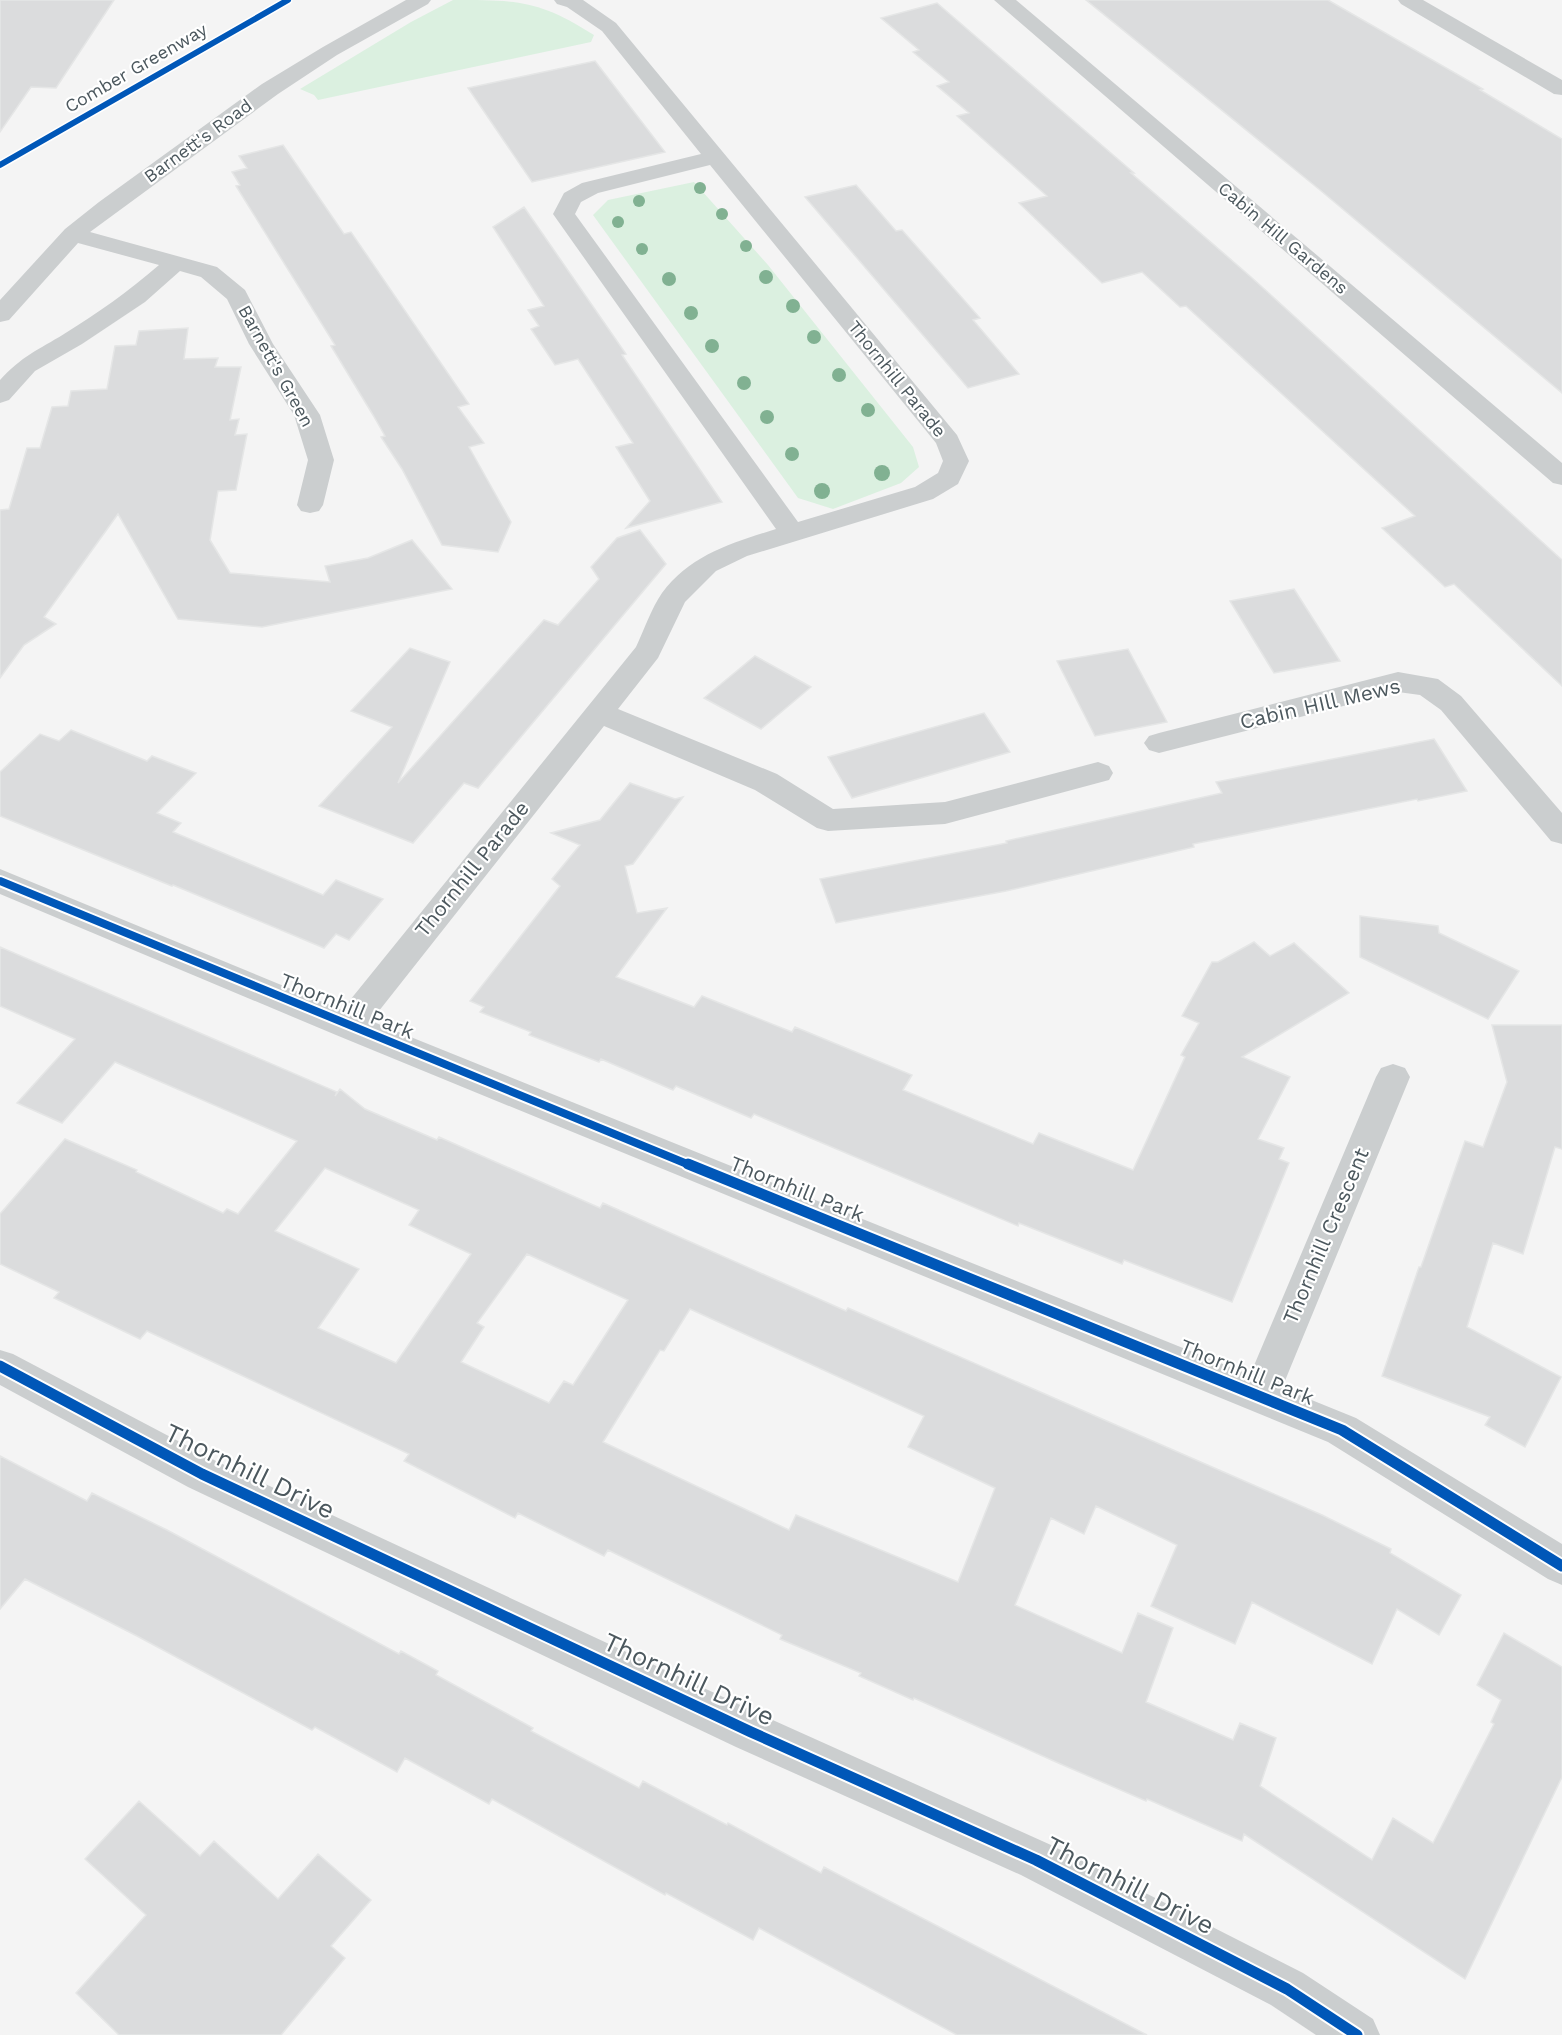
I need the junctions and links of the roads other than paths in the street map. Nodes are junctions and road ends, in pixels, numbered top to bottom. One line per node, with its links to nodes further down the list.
1 (421, 0): 7 (street, Barnett's Road)
2 (564, 0): 6 (street, Thornhill Parade)
3 (1004, 0): 11 (street, Cabin Hill Gardens)
4 (1408, 0): 5 (street)
5 (1562, 89)
6 (715, 157): 13 (street); 13 (street, Thornhill Parade)
7 (73, 234): 8 (street, Barnett's Green); 9 (street, Barnett's Road)
8 (176, 263): 10 (street); 12 (street, Barnett's Green)
9 (0, 315)
10 (0, 395)
11 (1562, 477)
12 (310, 505)
13 (792, 533): 14 (street, Thornhill Parade)
14 (598, 712): 16 (street); 19 (street, Thornhill Parade)
15 (1159, 742): 17 (street, Cabin HIll Mews)
16 (1098, 773)
17 (1562, 833)
18 (0, 881): 19 (street, Thornhill Park)
19 (348, 1026): 22 (street, Thornhill Park)
20 (1393, 1077): 22 (street, Thornhill Crescent)
21 (0, 1366): 24 (street, Thornhill Drive)
22 (1260, 1396): 23 (street, Thornhill Park)
23 (1562, 1566)
24 (1357, 2035)

